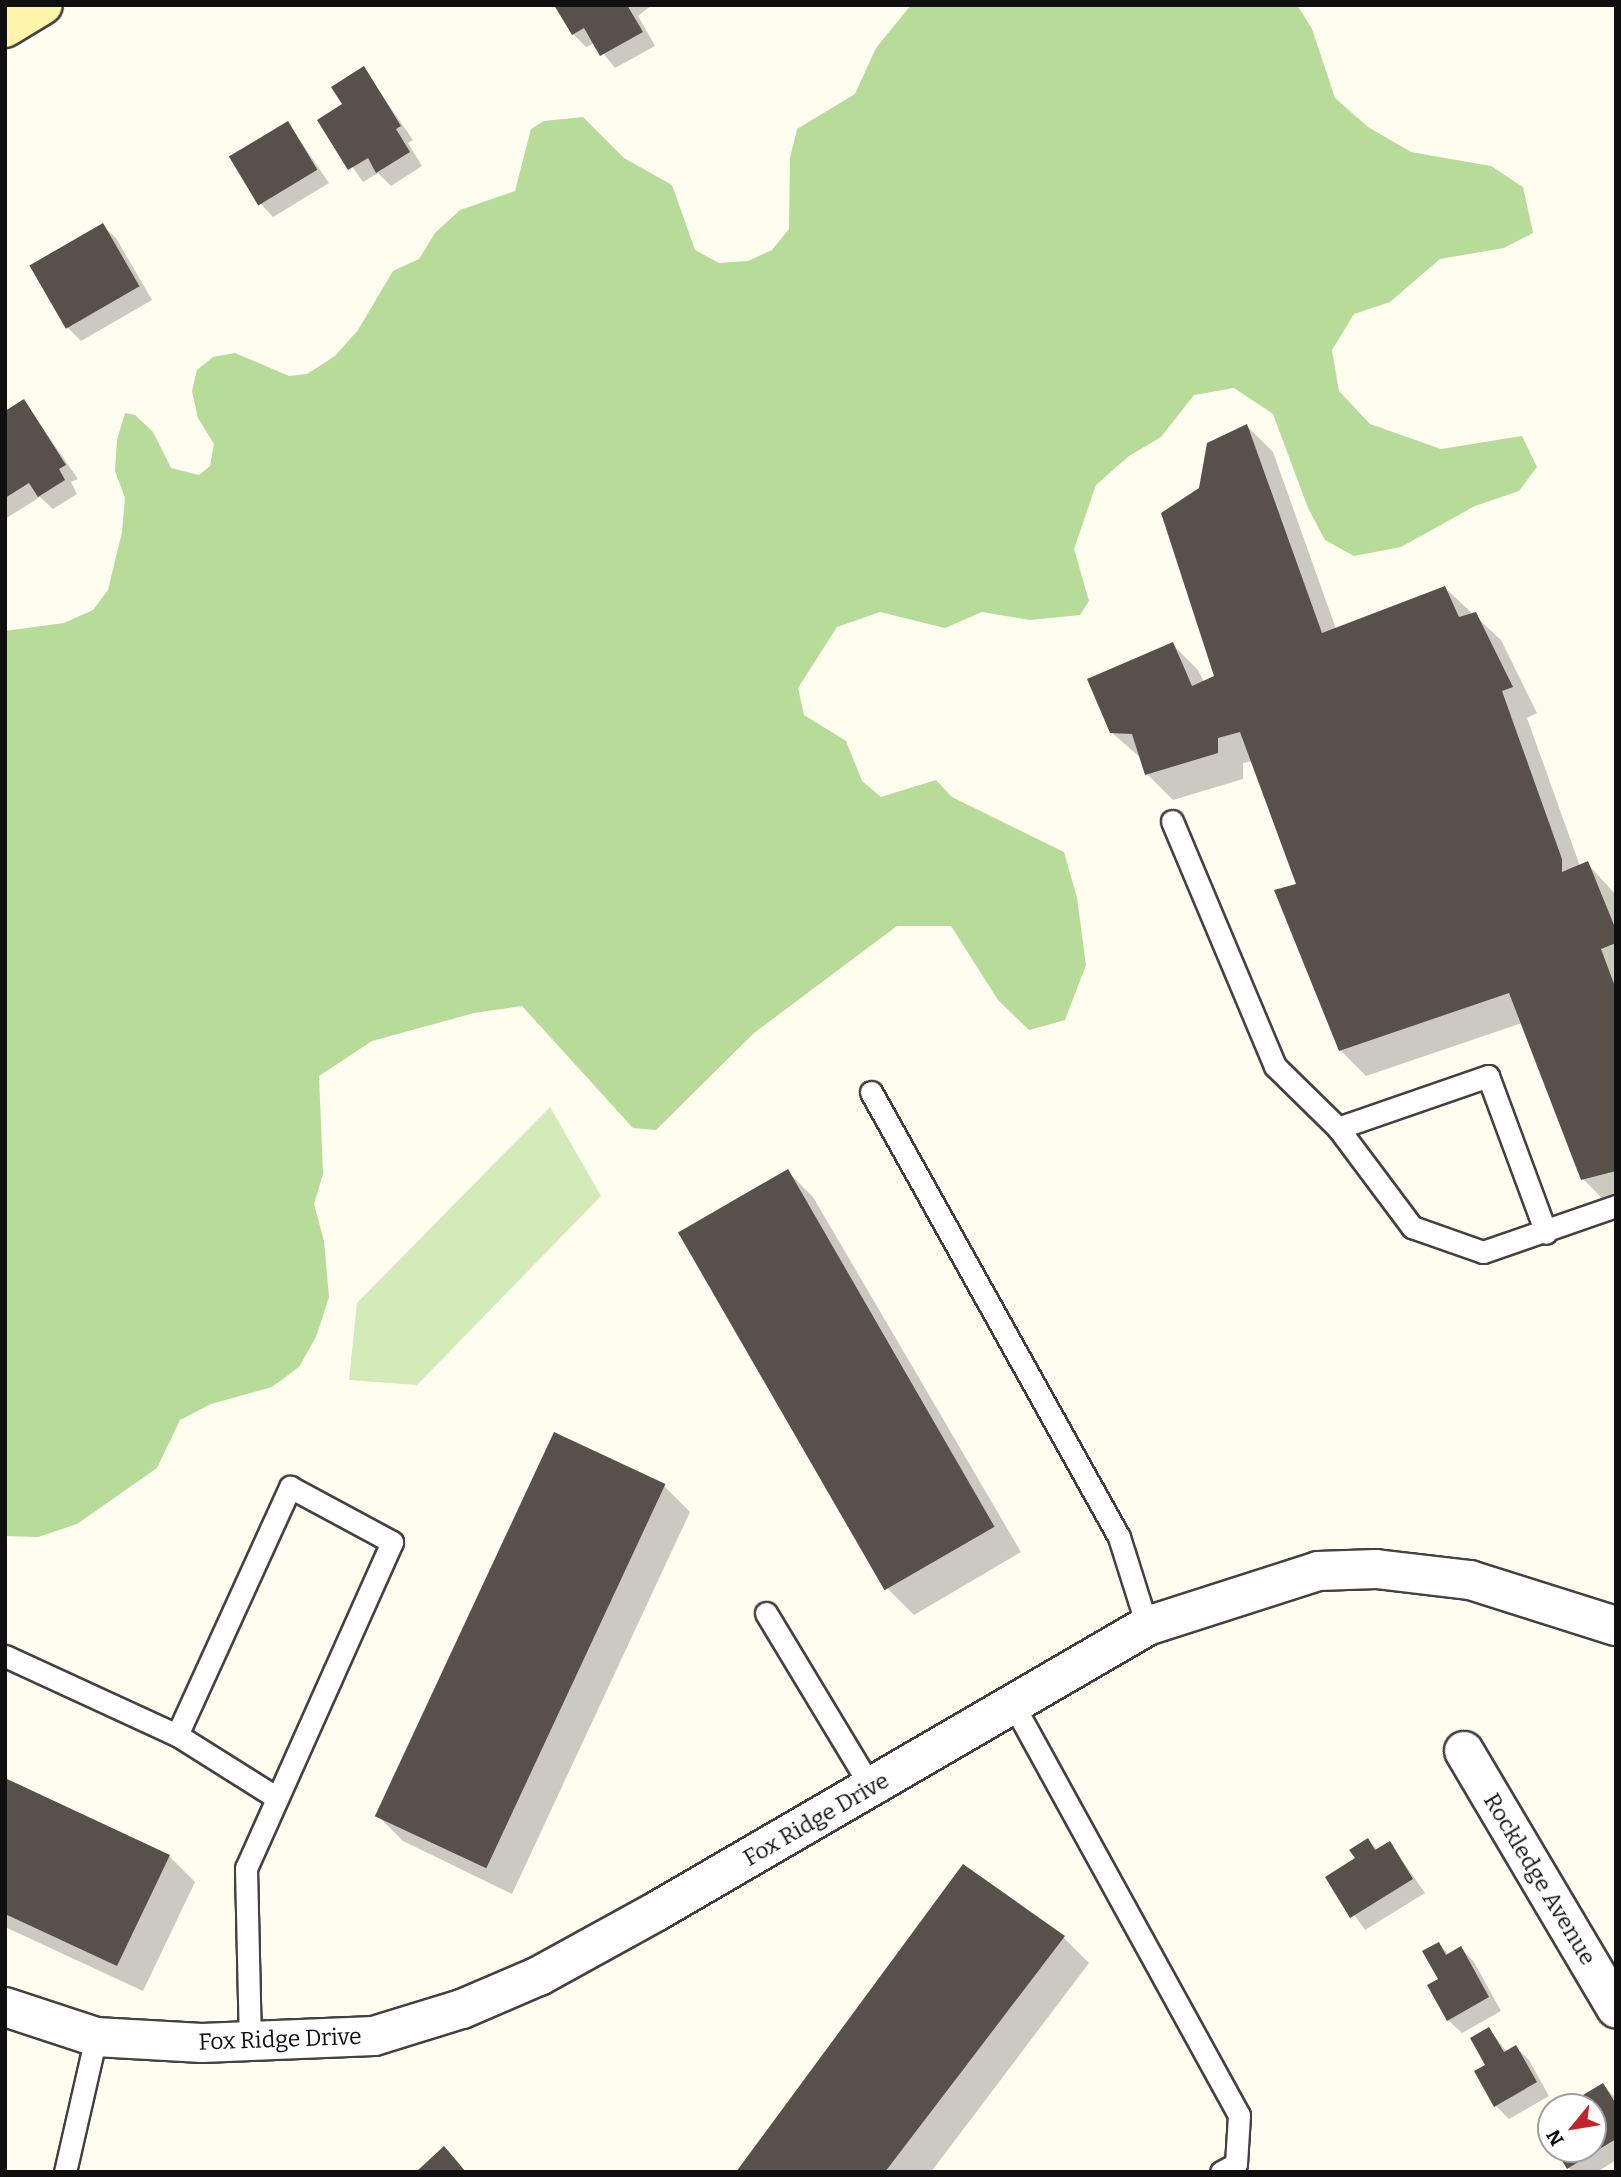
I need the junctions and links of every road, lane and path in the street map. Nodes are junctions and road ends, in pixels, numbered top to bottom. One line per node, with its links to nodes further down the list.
1 (43, 5): 2 (main road)
2 (5, 28)
3 (1172, 821): 5 (lane)
4 (871, 1092): 9 (lane)
5 (1338, 1128): 7 (lane); 7 (lane)
6 (1616, 1206): 7 (lane)
7 (1546, 1233)
8 (766, 1613): 15 (lane)
9 (1147, 1626): 10 (street, Fox Ridge Drive); 12 (street, Fox Ridge Drive)
10 (1616, 1626)
11 (5, 1656): 13 (lane)
12 (1013, 1704): 15 (street, Fox Ridge Drive); 22 (lane)
13 (177, 1735): 16 (lane); 16 (lane)
14 (1464, 1751): 18 (street, Rockledge Avenue)
15 (871, 1787): 20 (street, Fox Ridge Drive)
16 (277, 1798): 20 (lane)
17 (5, 2007): 19 (street, Fox Ridge Drive)
18 (1616, 2008)
19 (96, 2036): 20 (street, Fox Ridge Drive); 21 (lane)
20 (250, 2042)
21 (65, 2172)
22 (1221, 2172)

